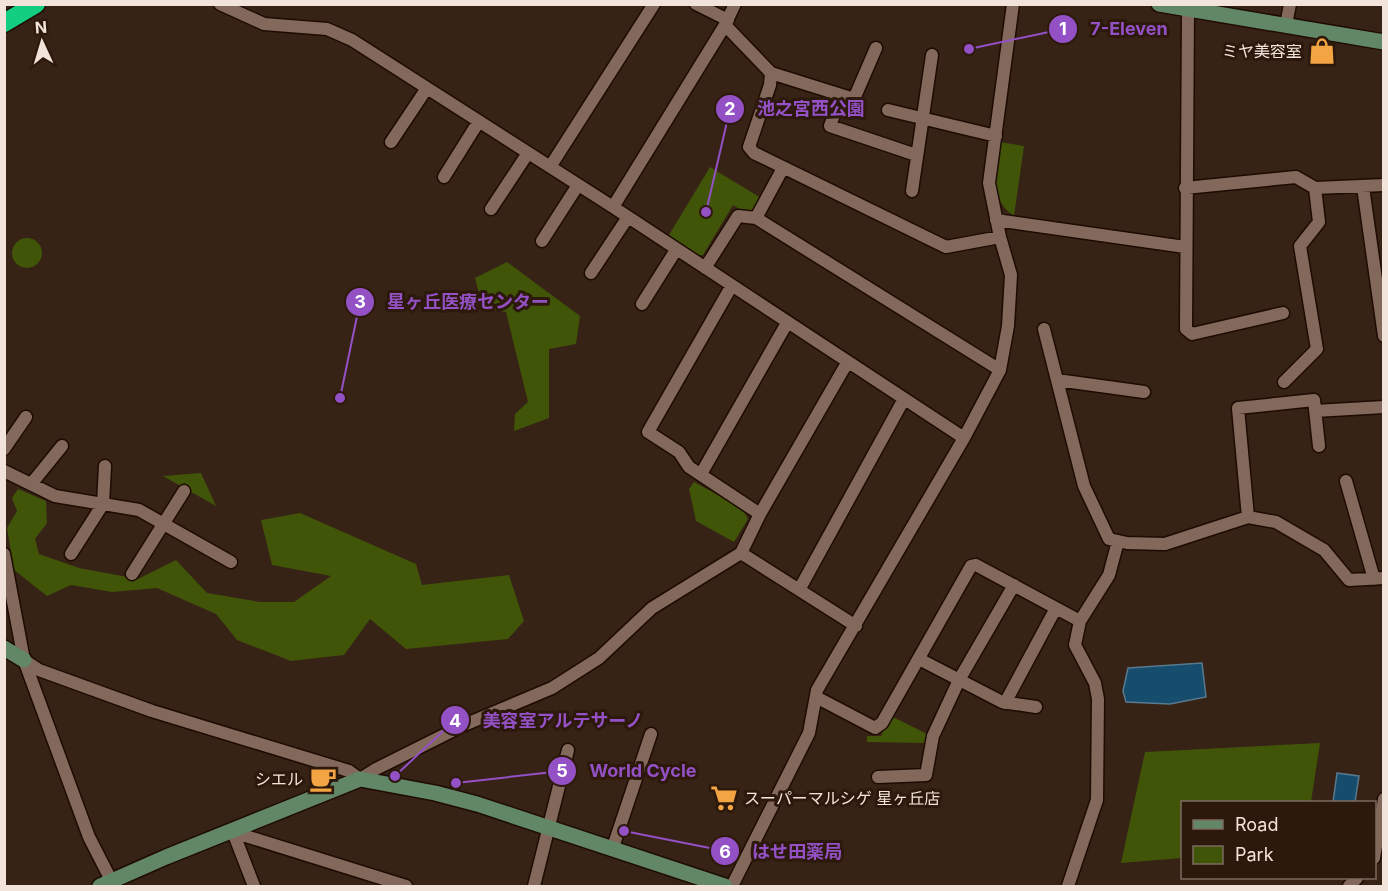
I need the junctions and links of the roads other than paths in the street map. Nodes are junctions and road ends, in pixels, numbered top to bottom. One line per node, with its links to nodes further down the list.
1 (36, 4): 10 (highway)
2 (220, 4): 17 (street)
3 (654, 4): 26 (street)
4 (696, 4): 11 (street)
5 (735, 4): 11 (street)
6 (1013, 4): 22 (street)
7 (1159, 4): 9 (street)
8 (1290, 4): 12 (street)
9 (1188, 9): 12 (street); 32 (street)
10 (4, 23)
11 (727, 23): 16 (street); 35 (street)
12 (1286, 25): 13 (street)
13 (1383, 42)
14 (876, 48): 18 (street)
15 (932, 55): 20 (street)
16 (771, 73): 18 (street); 27 (street)
17 (427, 88): 21 (street); 23 (street)
18 (841, 95): 25 (street)
19 (888, 110): 20 (street)
20 (920, 119): 22 (street); 25 (street)
21 (479, 121): 24 (street); 28 (street)
22 (996, 136): 39 (street)
23 (391, 142)
24 (528, 153): 26 (street); 36 (street)
25 (916, 155): 34 (street)
26 (550, 167): 29 (street)
27 (783, 168): 38 (street); 40 (street)
28 (444, 177)
29 (578, 185): 35 (street); 41 (street)
30 (1383, 185): 31 (street)
31 (1363, 187): 33 (street); 51 (street)
32 (1185, 188): 33 (street); 42 (street)
33 (1315, 189): 55 (street)
34 (912, 191)
35 (613, 207): 37 (street)
36 (491, 209)
37 (628, 218): 43 (street); 45 (street)
38 (756, 219): 44 (street); 53 (street)
39 (996, 220): 40 (street); 42 (street)
40 (1000, 237): 53 (street)
41 (542, 241)
42 (1185, 247): 48 (street)
43 (676, 250): 44 (street); 47 (street)
44 (705, 268): 46 (street)
45 (591, 273)
46 (731, 287): 49 (street); 67 (street)
47 (642, 304)
48 (1283, 313)
49 (787, 323): 52 (street); 67 (street)
50 (1044, 329): 54 (street)
51 (1383, 336)
52 (848, 363): 57 (street); 72 (street)
53 (999, 370): 61 (street)
54 (1057, 380): 56 (street); 75 (street)
55 (1284, 382)
56 (1144, 392)
57 (904, 399): 61 (street); 83 (street)
58 (1383, 407): 59 (street)
59 (1315, 411): 63 (street); 73 (street)
60 (26, 417): 64 (street)
61 (964, 438): 86 (street)
62 (62, 446): 69 (street)
63 (1319, 446)
64 (4, 449)
65 (105, 466): 71 (street)
66 (4, 471): 69 (street)
67 (701, 474): 72 (street)
68 (1346, 481): 81 (street)
69 (33, 483): 71 (street)
70 (184, 491): 74 (street)
71 (103, 504): 74 (street); 78 (street)
72 (760, 514): 76 (street)
73 (1248, 517): 75 (street); 81 (street)
74 (163, 524): 79 (street); 80 (street)
75 (1118, 541): 85 (street)
76 (741, 553): 83 (street); 97 (street)
77 (4, 554): 89 (street)
78 (71, 554)
79 (231, 562)
80 (132, 574)
81 (1378, 578)
82 (1014, 585): 84 (street); 88 (street); 90 (street)
83 (799, 590): 86 (street)
84 (1056, 608): 85 (street); 92 (street)
85 (1080, 621): 109 (street)
86 (856, 626): 91 (street)
87 (4, 648): 89 (street)
88 (918, 659): 90 (street); 91 (street)
89 (24, 660): 97 (street); 103 (street)
90 (959, 680): 92 (street); 96 (street)
91 (816, 697): 108 (street)
92 (1005, 703): 93 (street)
93 (1036, 708)
94 (651, 734): 101 (street)
95 (568, 750): 99 (street)
96 (878, 777)
97 (360, 779): 99 (street); 100 (street)
98 (1383, 799): 102 (street)
99 (549, 827): 101 (street); 106 (street)
100 (233, 832): 103 (street); 104 (street); 105 (street)
101 (613, 847): 107 (street)
102 (1378, 852)
103 (106, 884)
104 (254, 886)
105 (406, 886)
106 (534, 886)
107 (725, 886)
108 (732, 886)
109 (1068, 886)

